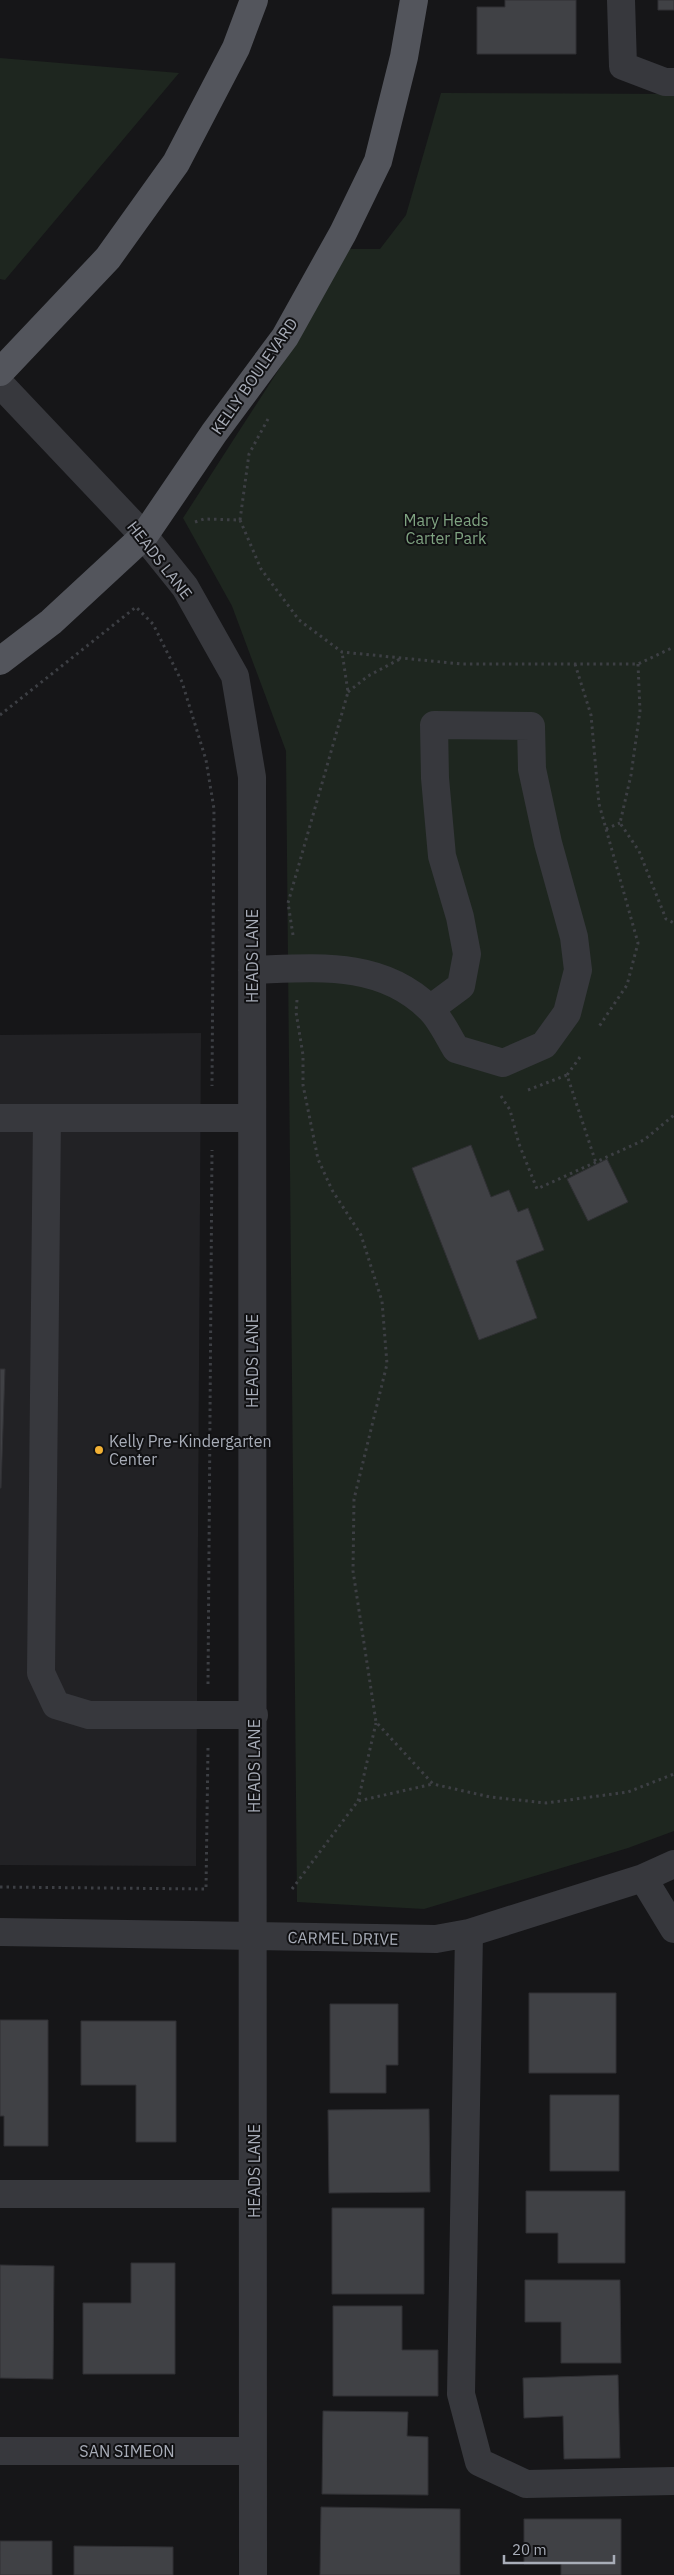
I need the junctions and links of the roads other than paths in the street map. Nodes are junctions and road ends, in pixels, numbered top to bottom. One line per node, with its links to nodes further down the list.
1 (254, 0): 5 (main road)
2 (414, 0): 7 (main road, KELLY BOULEVARD)
3 (621, 0): 4 (street)
4 (674, 82)
5 (0, 372)
6 (0, 384): 7 (street, HEADS LANE)
7 (144, 536): 8 (main road, KELLY BOULEVARD); 9 (street, HEADS LANE)
8 (0, 661)
9 (252, 970): 10 (street); 13 (street, HEADS LANE)
10 (430, 1008): 10 (street)
11 (0, 1118): 12 (street)
12 (48, 1118): 13 (street); 14 (street)
13 (252, 1118): 14 (street, HEADS LANE)
14 (254, 1715): 20 (street, HEADS LANE)
15 (674, 1864): 16 (street, CARMEL DRIVE)
16 (643, 1878): 17 (street); 19 (street, CARMEL DRIVE)
17 (674, 1929)
18 (0, 1932): 20 (street, CARMEL DRIVE)
19 (469, 1933): 20 (street, CARMEL DRIVE); 25 (street)
20 (254, 1936): 22 (street, HEADS LANE)
21 (0, 2194): 22 (street)
22 (253, 2194): 24 (street, HEADS LANE)
23 (0, 2451): 24 (street, SAN SIMEON)
24 (253, 2451): 26 (street, HEADS LANE)
25 (674, 2481)
26 (253, 2575)

